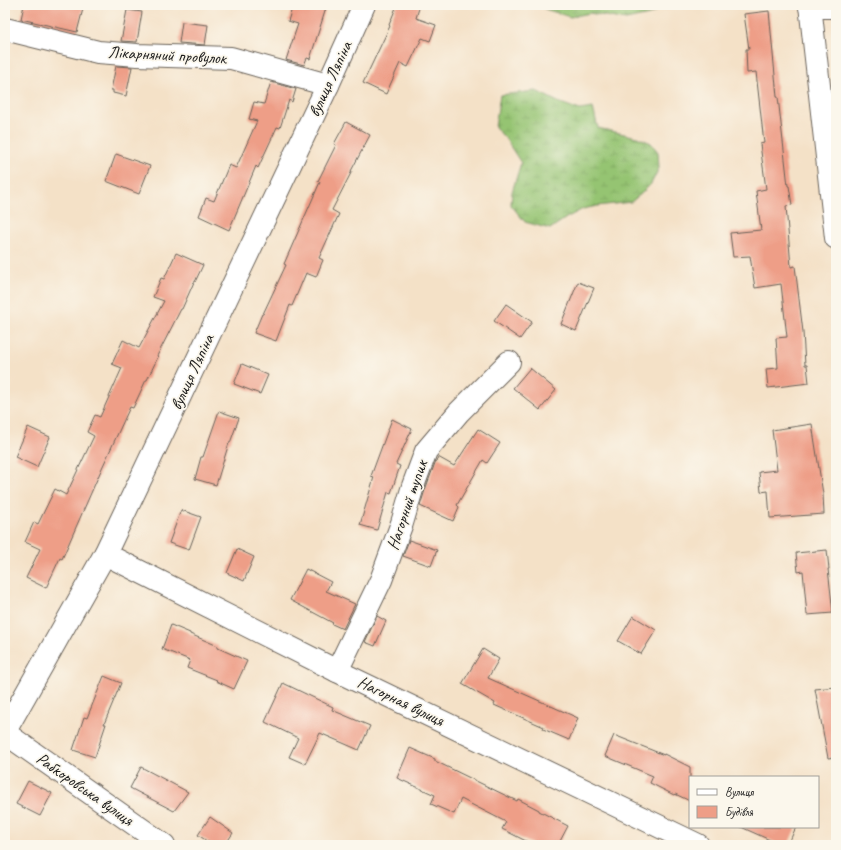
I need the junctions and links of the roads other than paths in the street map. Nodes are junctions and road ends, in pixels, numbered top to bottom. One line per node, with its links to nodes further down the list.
1 (364, 5): 5 (street, вулиця Ляпіна)
2 (810, 6): 3 (street); 6 (street)
3 (836, 6)
4 (5, 29): 5 (street, Лікарняний провулок)
5 (328, 85): 8 (street, вулиця Ляпіна)
6 (836, 238)
7 (510, 362): 9 (street, Нагорний тупик)
8 (105, 554): 9 (street, Нагорная вулиця); 10 (street, вулиця Ляпіна)
9 (337, 671): 12 (street, Нагорная вулиця)
10 (5, 732): 11 (street, Рабкоровська вулиця)
11 (164, 845)
12 (698, 845)

